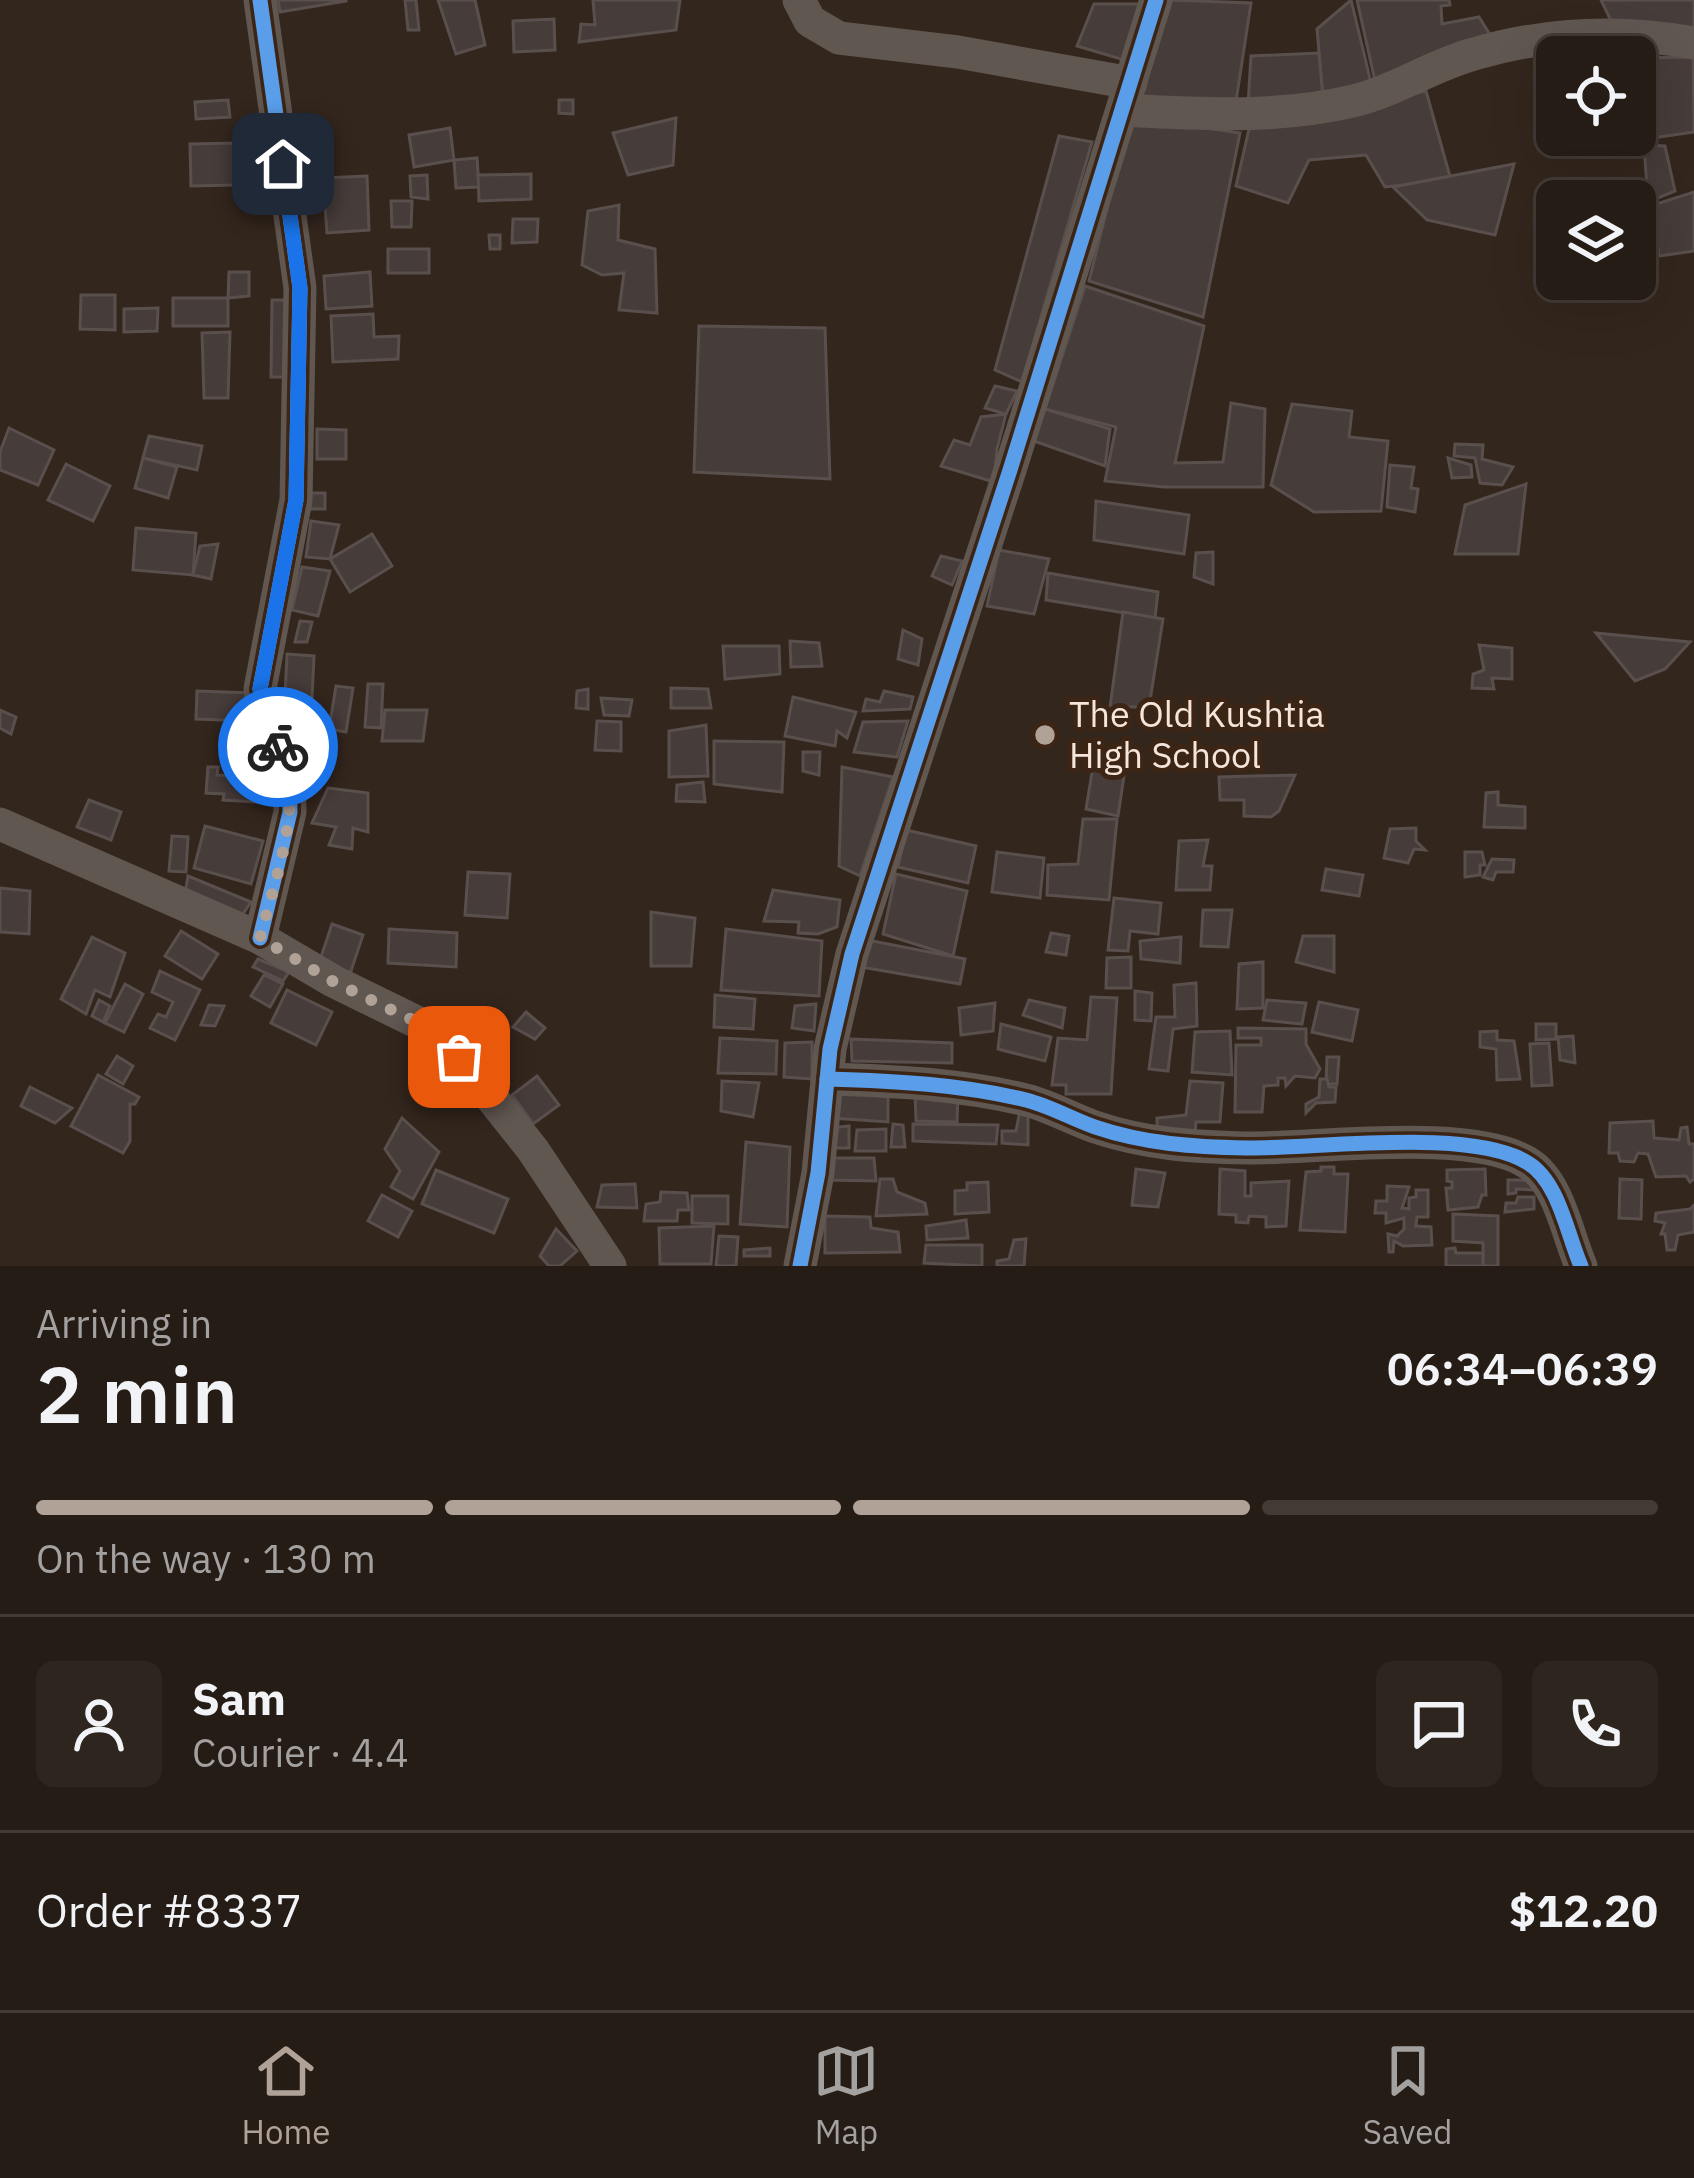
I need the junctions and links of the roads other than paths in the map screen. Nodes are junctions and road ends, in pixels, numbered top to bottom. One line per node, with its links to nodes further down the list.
1 (260, 0): 7 (street)
2 (800, 0): 5 (street)
3 (1156, 0): 5 (street)
4 (1694, 43): 5 (street)
5 (1126, 96): 8 (street)
6 (0, 824): 7 (street)
7 (260, 938): 9 (street)
8 (827, 1079): 10 (street); 11 (street)
9 (610, 1266)
10 (800, 1266)
11 (1581, 1266)

